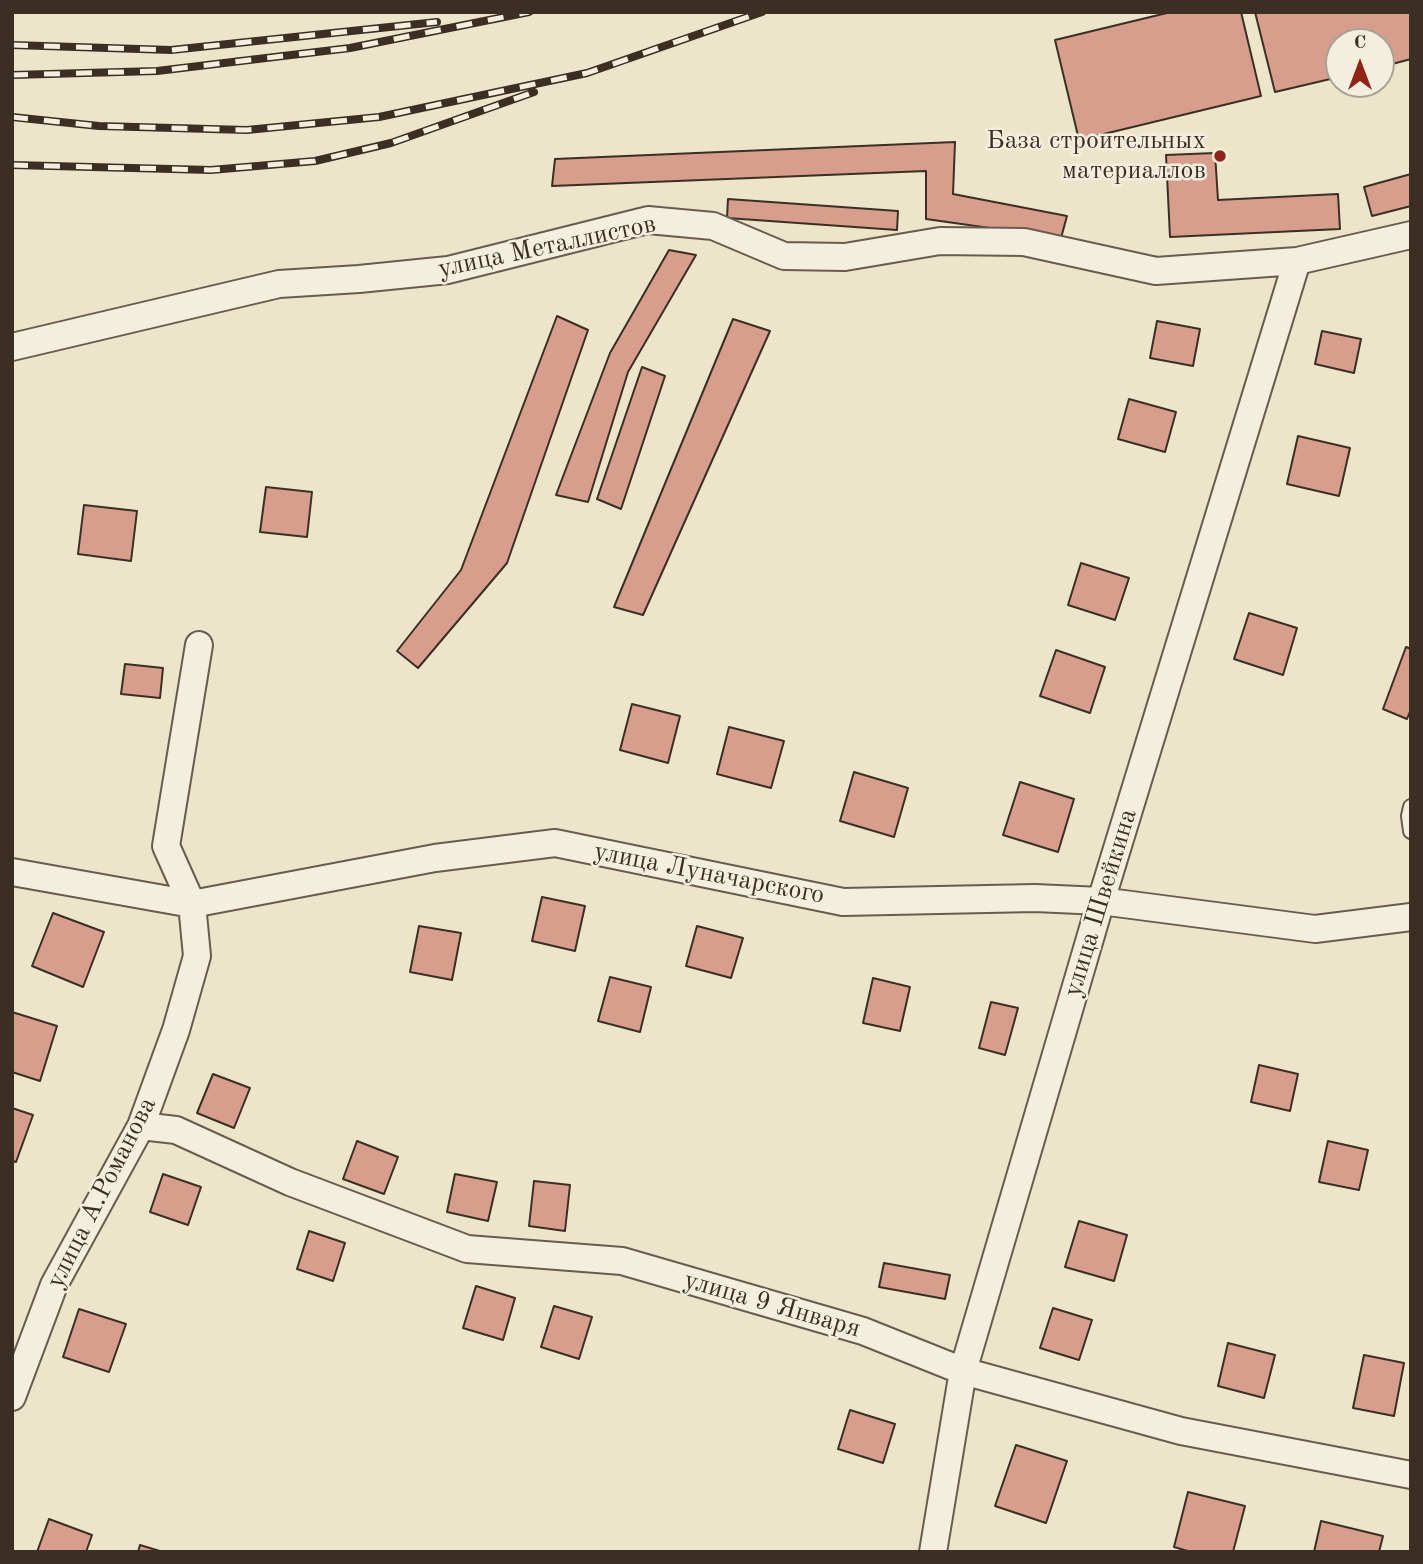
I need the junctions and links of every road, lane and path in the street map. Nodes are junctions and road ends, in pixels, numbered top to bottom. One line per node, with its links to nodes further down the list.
1 (1411, 235): 2 (street, улица Металлистов)
2 (1297, 261): 3 (street, улица Металлистов); 8 (street, улица Швейкина)
3 (12, 348)
4 (199, 645): 9 (street, улица А.Романова)
5 (1411, 807): 6 (lane)
6 (1411, 831)
7 (12, 872): 9 (street, улица Луначарского)
8 (1101, 901): 9 (street, улица Луначарского); 10 (street, улица Луначарского); 12 (street, улица Швейкина)
9 (192, 905): 11 (street, улица А.Романова)
10 (1411, 917)
11 (141, 1125): 12 (street, улица 9 Января); 13 (street, улица А.Романова)
12 (963, 1371): 14 (street, улица 9 Января); 15 (street, улица Швейкина)
13 (12, 1397)
14 (1411, 1475)
15 (933, 1552)

